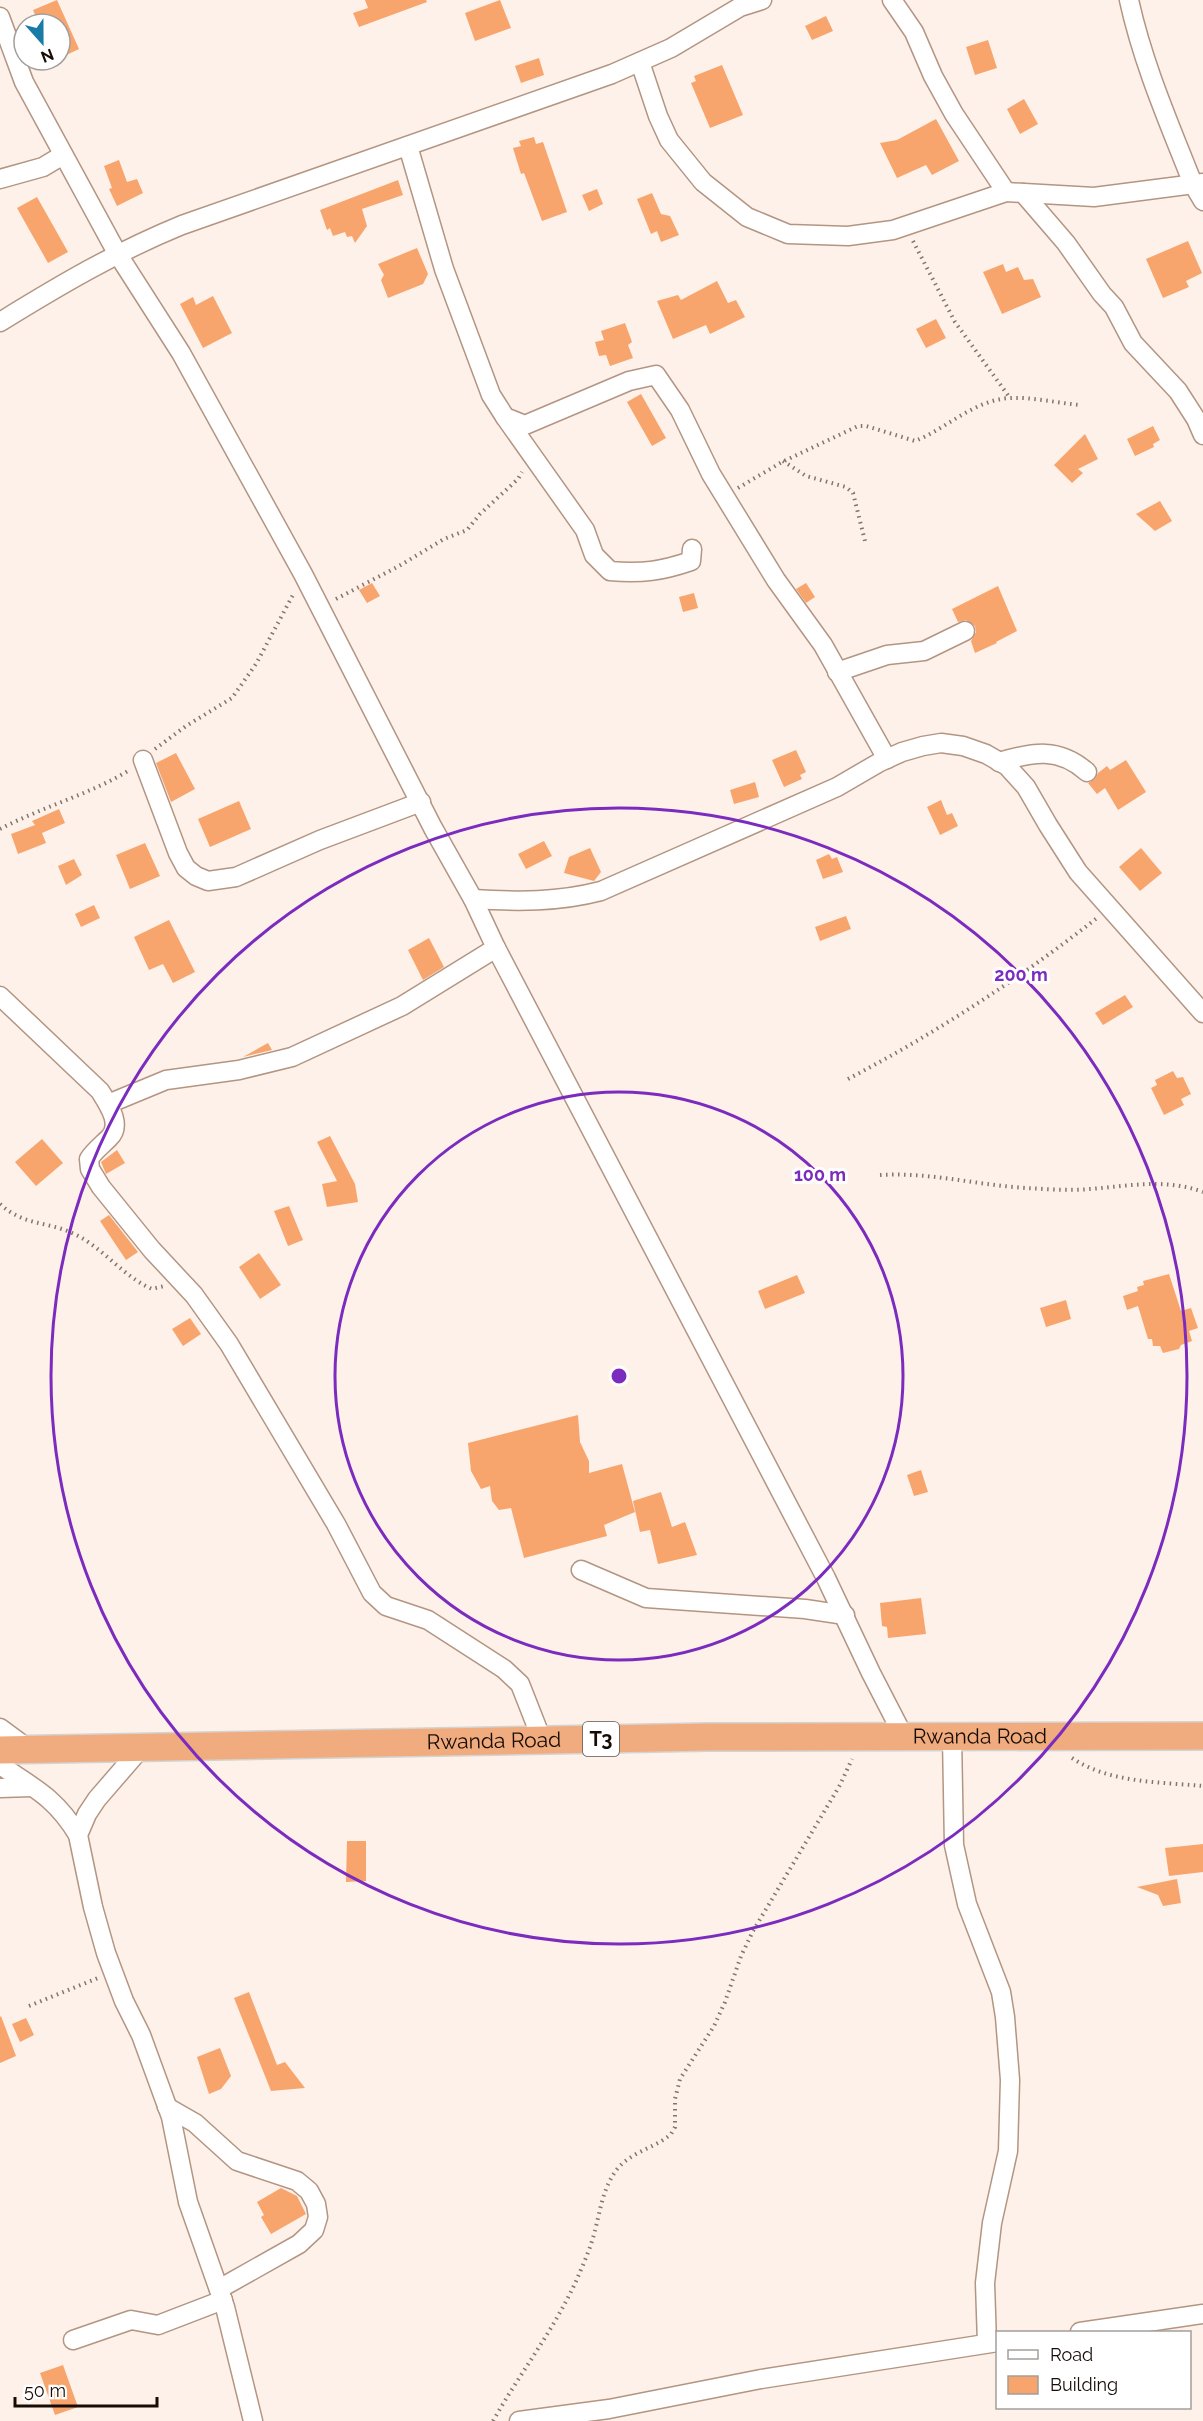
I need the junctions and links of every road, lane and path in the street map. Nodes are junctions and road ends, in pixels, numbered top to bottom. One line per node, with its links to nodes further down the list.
1 (762, 0): 5 (street)
2 (892, 0): 10 (street)
3 (1129, 0): 9 (street)
4 (0, 17): 7 (street)
5 (640, 62): 6 (street); 12 (street)
6 (408, 146): 13 (street); 17 (street)
7 (63, 155): 8 (street); 13 (street)
8 (0, 179)
9 (1198, 183): 10 (street); 11 (street)
10 (1014, 193): 12 (street); 18 (street)
11 (1203, 201)
12 (905, 227): 15 (path)
13 (117, 253): 14 (street); 24 (street)
14 (0, 322)
15 (1010, 398): 16 (path); 20 (path)
16 (1080, 405)
17 (505, 417): 19 (street); 21 (street)
18 (1203, 435)
19 (532, 456): 23 (street); 25 (path)
20 (783, 461): 21 (path); 22 (path)
21 (724, 496): 27 (street)
22 (865, 541)
23 (692, 549)
24 (303, 574): 25 (street); 29 (path)
25 (319, 604): 32 (street)
26 (965, 631): 27 (street)
27 (837, 672): 28 (street)
28 (887, 759): 30 (street); 34 (street)
29 (143, 760): 32 (street); 33 (path)
30 (999, 762): 31 (street); 35 (street)
31 (1086, 772)
32 (421, 802): 34 (street)
33 (0, 830)
34 (473, 899): 36 (street)
35 (1109, 909): 38 (street); 39 (path)
36 (496, 948): 40 (street); 46 (street)
37 (0, 996): 40 (street)
38 (1203, 1013)
39 (848, 1079)
40 (108, 1104): 44 (street)
41 (880, 1174): 42 (path)
42 (1203, 1192)
43 (0, 1204): 44 (path)
44 (178, 1278): 53 (street)
45 (580, 1570): 46 (street)
46 (844, 1615): 50 (street)
47 (0, 1728): 55 (street)
48 (1203, 1736): 52 (highway, Rwanda Road / T3)
49 (863, 1737): 50 (highway, Rwanda Road / T3); 53 (highway, Rwanda Road / T3); 72 (path)
50 (904, 1737): 51 (highway, Rwanda Road / T3)
51 (952, 1737): 52 (highway, Rwanda Road / T3); 69 (street)
52 (1041, 1738): 58 (path)
53 (543, 1740): 54 (highway, Rwanda Road / T3)
54 (142, 1747): 55 (highway, Rwanda Road / T3); 61 (street)
55 (29, 1749): 56 (highway, Rwanda Road / T3)
56 (0, 1750)
57 (0, 1765): 59 (street)
58 (1203, 1786)
59 (32, 1787): 60 (street); 61 (street)
60 (0, 1788)
61 (78, 1834): 62 (street)
62 (113, 1971): 63 (path); 64 (street)
63 (28, 2006)
64 (167, 2107): 65 (street); 65 (street)
65 (221, 2294): 68 (street); 71 (street)
66 (1203, 2314): 67 (street)
67 (1087, 2331)
68 (73, 2340)
69 (992, 2342): 70 (street)
70 (597, 2415): 73 (street)
71 (253, 2421)
72 (493, 2421)
73 (519, 2421)

